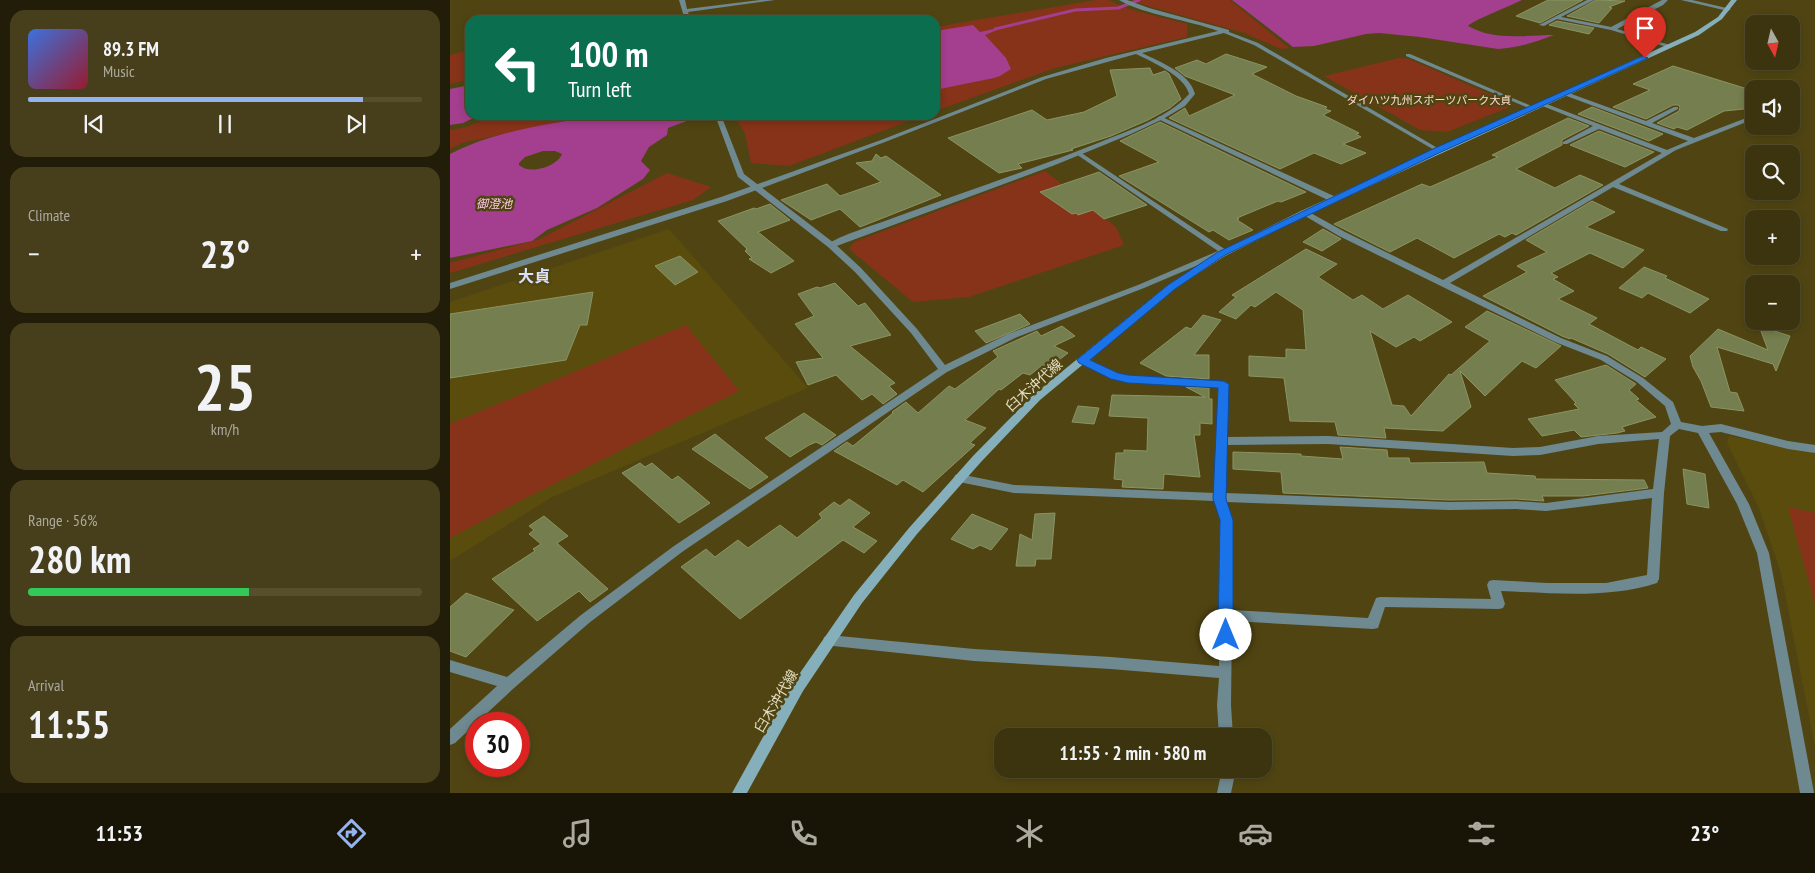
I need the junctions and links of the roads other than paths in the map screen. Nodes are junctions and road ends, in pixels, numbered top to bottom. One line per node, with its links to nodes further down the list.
1 (682, 0): 9 (street)
2 (772, 0): 9 (street)
3 (1122, 0): 14 (street)
4 (1590, 0): 11 (street)
5 (1664, 0): 13 (street)
6 (1684, 0): 8 (street)
7 (1734, 0): 8 (main road, 臼木沖代線)
8 (1728, 9): 15 (main road, 臼木沖代線)
9 (685, 11): 10 (street)
10 (686, 15)
11 (1556, 17): 12 (street); 13 (street)
12 (1542, 25)
13 (1612, 29): 15 (street)
14 (1226, 31): 16 (street); 30 (street)
15 (1670, 46): 18 (main road, 臼木沖代線)
16 (1137, 52): 21 (street); 22 (street)
17 (1408, 55): 19 (street)
18 (1566, 94): 19 (main road, 臼木沖代線); 26 (street)
19 (1537, 106): 27 (street); 30 (main road, 臼木沖代線)
20 (1676, 108): 26 (street)
21 (1160, 118): 32 (street); 35 (street)
22 (940, 119)
23 (720, 120): 34 (street)
24 (937, 120): 34 (street)
25 (1745, 121): 28 (street)
26 (1647, 123): 28 (street)
27 (1599, 126): 29 (street); 31 (street)
28 (1695, 141): 31 (street)
29 (1565, 144)
30 (1438, 150): 35 (main road, 臼木沖代線)
31 (1668, 152): 33 (street)
32 (1078, 153): 38 (street); 39 (street)
33 (1614, 184): 37 (street); 40 (street)
34 (754, 187): 38 (street); 41 (street)
35 (1333, 199): 36 (main road, 臼木沖代線)
36 (1304, 213): 39 (main road, 臼木沖代線); 40 (street)
37 (1724, 229)
38 (831, 245): 43 (street)
39 (1225, 252): 42 (main road, 臼木沖代線); 43 (street)
40 (1444, 283): 44 (street)
41 (450, 286)
42 (1083, 360): 47 (street); 49 (main road, 臼木沖代線)
43 (944, 370): 56 (street)
44 (1677, 425): 45 (street); 46 (street)
45 (1702, 430): 48 (street); 62 (street)
46 (1665, 435): 47 (street); 50 (street)
47 (1222, 440): 51 (street)
48 (1815, 449)
49 (960, 478): 51 (street); 53 (main road, 臼木沖代線)
50 (1658, 493): 51 (street); 52 (street)
51 (1220, 499): 52 (street)
52 (1225, 616): 55 (street)
53 (829, 641): 55 (street); 60 (main road, 臼木沖代線)
54 (450, 666): 56 (street)
55 (1226, 673): 57 (street)
56 (509, 684): 58 (street)
57 (1225, 728)
58 (450, 738)
59 (1227, 778): 61 (street)
60 (739, 793)
61 (1224, 793)
62 (1807, 793)

